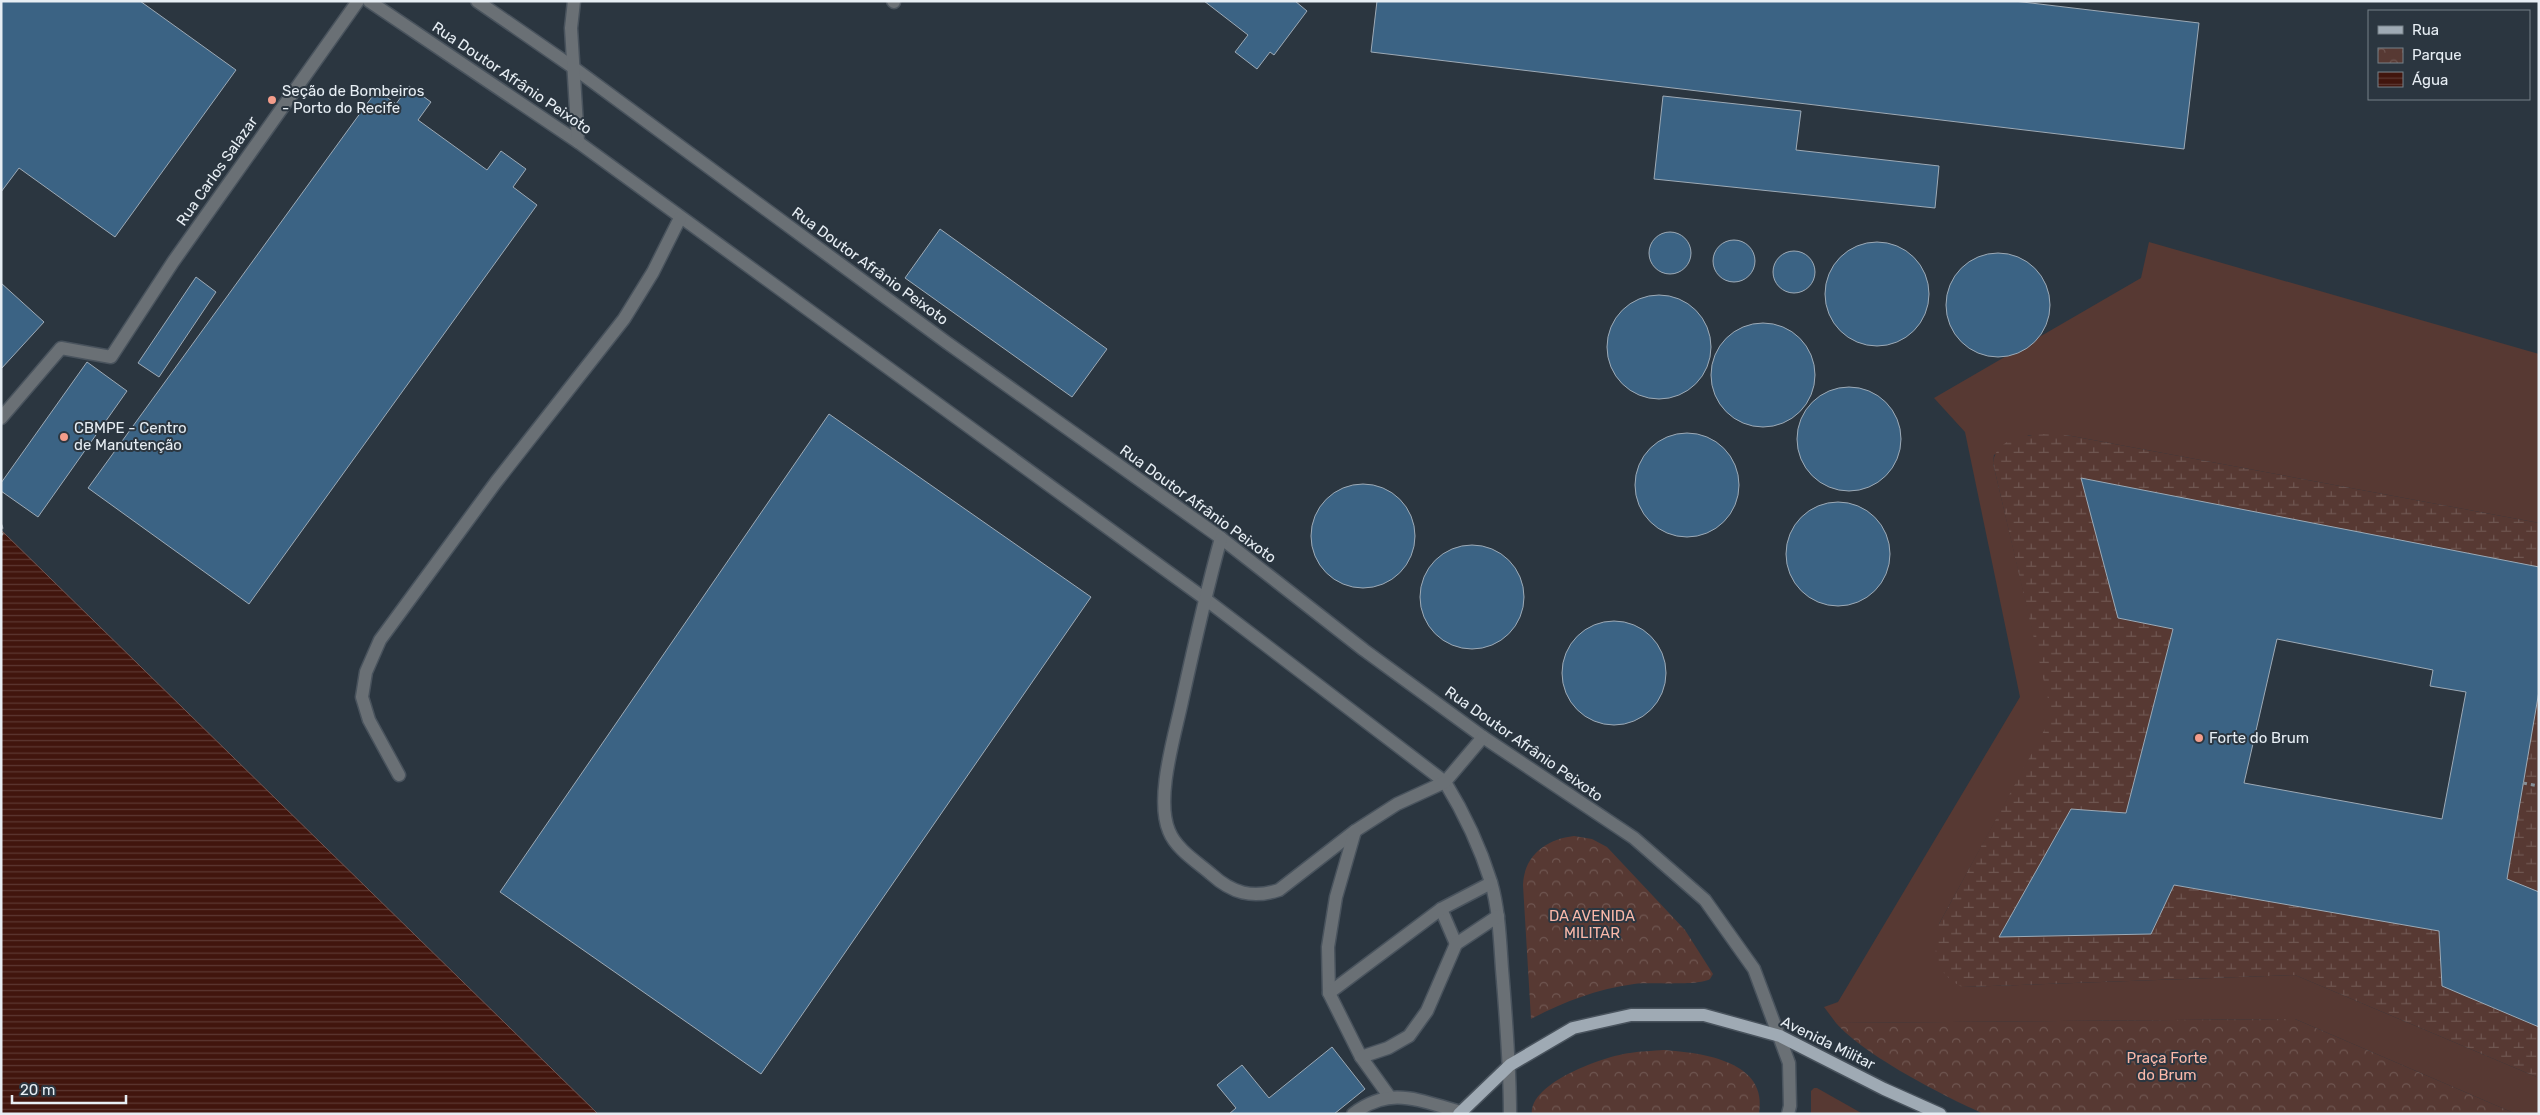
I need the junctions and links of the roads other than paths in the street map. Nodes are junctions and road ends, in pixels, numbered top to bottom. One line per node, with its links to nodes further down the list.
1 (358, 1): 8 (street, Rua Carlos Salazar)
2 (369, 1): 6 (street, Rua Doutor Afrânio Peixoto)
3 (477, 1): 5 (street, Rua Doutor Afrânio Peixoto)
4 (574, 1): 5 (street)
5 (574, 68): 6 (street); 9 (street, Rua Doutor Afrânio Peixoto)
6 (578, 142): 7 (street, Rua Doutor Afrânio Peixoto)
7 (680, 218): 10 (street, Rua Doutor Afrânio Peixoto); 12 (street)
8 (1, 418)
9 (1221, 538): 10 (street); 11 (street, Rua Doutor Afrânio Peixoto)
10 (1204, 598): 13 (street, Rua Doutor Afrânio Peixoto); 14 (street)
11 (1483, 737): 13 (street); 20 (street, Rua Doutor Afrânio Peixoto)
12 (399, 775)
13 (1445, 782): 14 (street); 15 (street, Rua Doutor Afrânio Peixoto)
14 (1355, 831): 19 (street)
15 (1491, 883): 16 (street); 17 (street, Rua Doutor Afrânio Peixoto)
16 (1441, 909): 18 (street); 19 (street)
17 (1498, 916): 18 (street); 22 (street, Rua Doutor Afrânio Peixoto)
18 (1456, 944): 21 (street)
19 (1329, 993): 21 (street)
20 (1780, 1036): 22 (main road, Avenida Militar); 27 (street, Rua Doutor Afrânio Peixoto); 28 (main road, Avenida Militar)
21 (1361, 1057): 23 (street)
22 (1510, 1065): 24 (main road, Avenida Militar); 26 (street, Rua Doutor Afrânio Peixoto)
23 (1389, 1096): 24 (street); 25 (street)
24 (1460, 1113)
25 (1352, 1114)
26 (1510, 1114)
27 (1788, 1114)
28 (1940, 1114)

